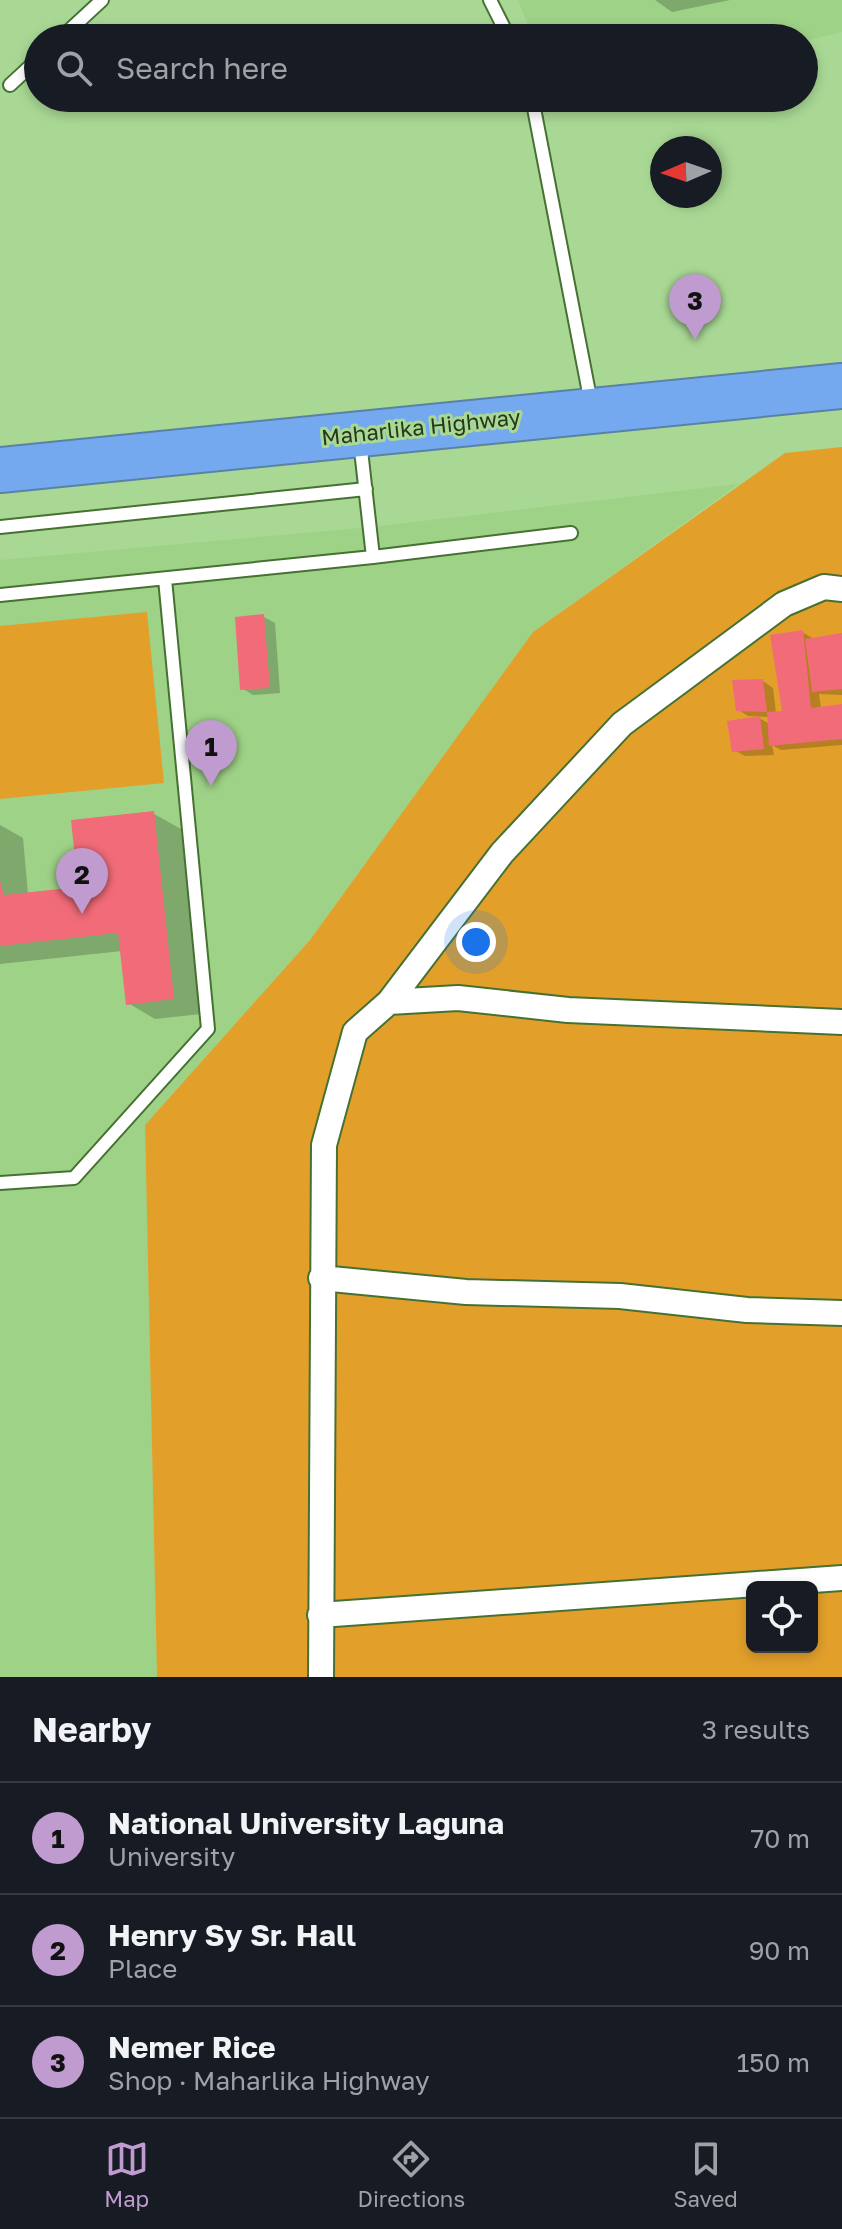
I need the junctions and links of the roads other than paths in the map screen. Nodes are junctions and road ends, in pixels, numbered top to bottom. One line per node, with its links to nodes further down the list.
1 (102, 0): 3 (lane)
2 (490, 0): 4 (lane)
3 (76, 24)
4 (502, 24)
5 (24, 72): 6 (lane)
6 (10, 85)
7 (535, 112): 9 (lane)
8 (842, 386): 9 (highway, Maharlika Highway)
9 (592, 410): 10 (highway, Maharlika Highway)
10 (359, 434): 11 (highway, Maharlika Highway); 12 (lane)
11 (0, 470)
12 (366, 489): 13 (lane); 15 (lane)
13 (0, 527)
14 (571, 533): 15 (lane)
15 (373, 557): 16 (lane)
16 (165, 579): 18 (lane); 21 (lane)
17 (842, 589): 19 (street)
18 (0, 595)
19 (389, 1002): 20 (street); 22 (street)
20 (842, 1022)
21 (0, 1183)
22 (321, 1278): 23 (street); 25 (street)
23 (842, 1313)
24 (842, 1578): 25 (street)
25 (320, 1615): 26 (street)
26 (321, 1677)

